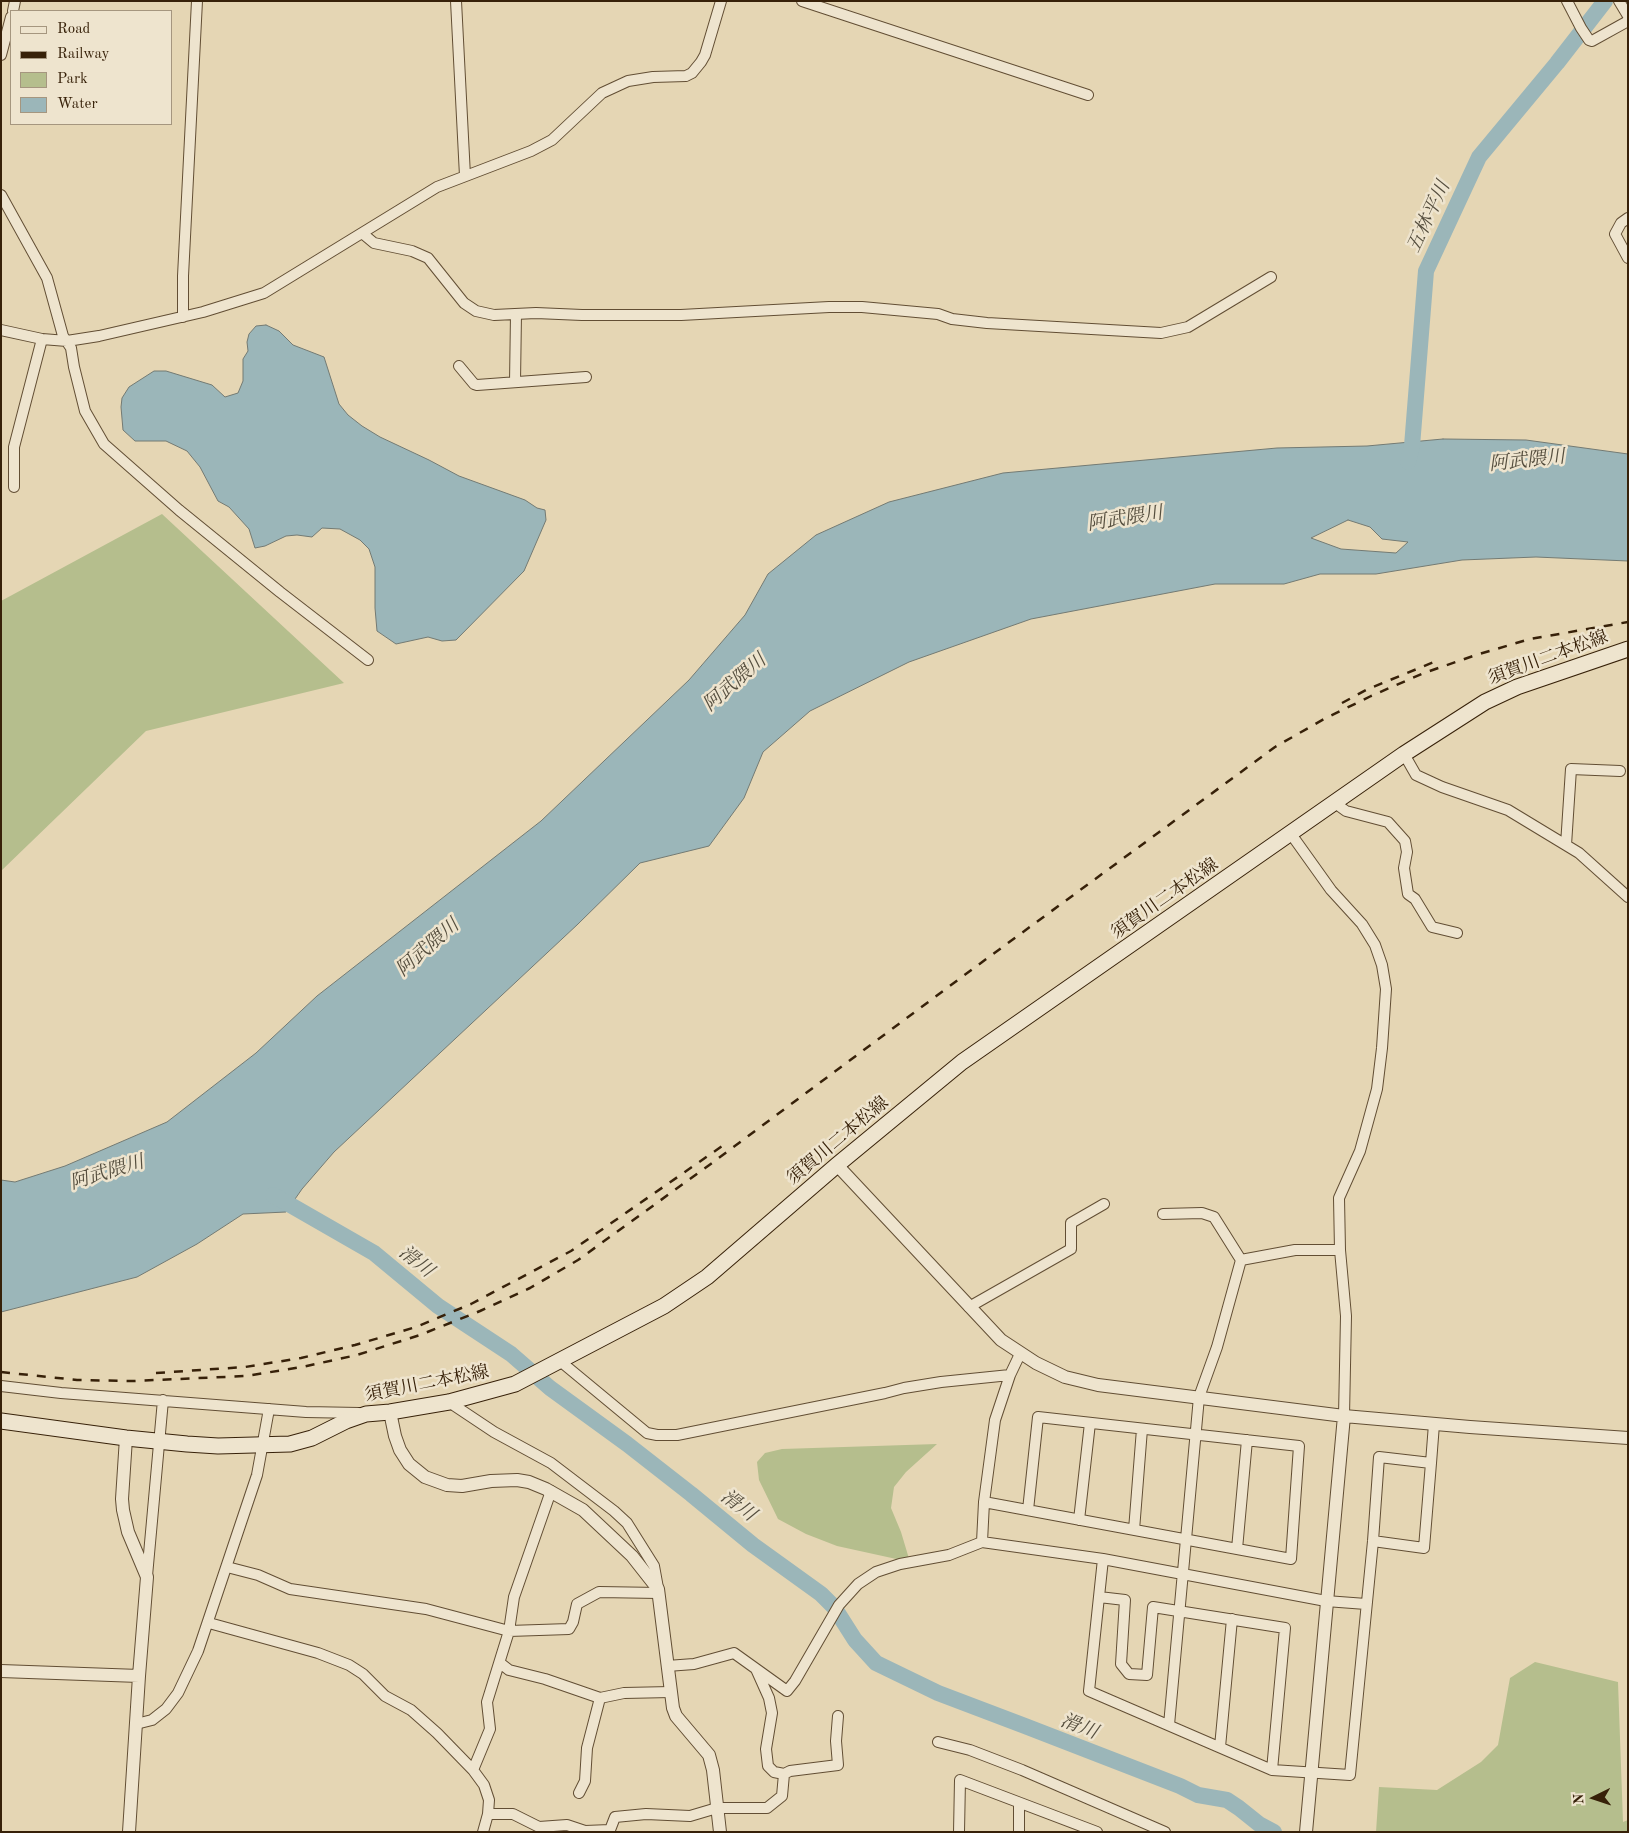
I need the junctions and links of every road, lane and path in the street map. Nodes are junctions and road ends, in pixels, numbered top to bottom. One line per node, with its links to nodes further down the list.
1 (198, 1): 19 (street)
2 (456, 1): 12 (street)
3 (720, 1): 12 (street)
4 (802, 1): 11 (street)
5 (1567, 1): 9 (street)
6 (1619, 1): 7 (street)
7 (1628, 16)
8 (10, 21): 10 (street)
9 (1628, 21)
10 (1, 55)
11 (1088, 95)
12 (465, 176): 15 (street)
13 (1, 195): 22 (street)
14 (1628, 218): 16 (street)
15 (362, 233): 18 (street); 19 (street)
16 (1628, 258)
17 (1271, 277): 18 (street)
18 (516, 314): 25 (street)
19 (182, 317): 22 (street)
20 (1, 330): 21 (street)
21 (42, 339): 22 (street); 26 (street)
22 (67, 341): 28 (street)
23 (459, 366): 25 (street)
24 (586, 377): 25 (street)
25 (515, 382)
26 (14, 487)
27 (1628, 649): 29 (main road, 須賀川二本松線)
28 (368, 660)
29 (1404, 754): 31 (main road, 須賀川二本松線); 33 (street)
30 (1620, 771): 33 (street)
31 (1335, 803): 32 (main road, 須賀川二本松線); 35 (street)
32 (1291, 834): 36 (main road, 須賀川二本松線); 39 (street)
33 (1566, 845): 34 (street)
34 (1628, 897)
35 (1457, 933)
36 (837, 1165): 41 (street); 43 (main road, 須賀川二本松線)
37 (1104, 1204): 41 (street)
38 (1163, 1214): 40 (street)
39 (1340, 1250): 40 (street); 52 (street)
40 (1241, 1260): 46 (street)
41 (969, 1307): 42 (street)
42 (1020, 1354): 44 (street); 46 (street)
43 (558, 1362): 44 (street); 48 (main road, 須賀川二本松線)
44 (1010, 1375): 65 (street)
45 (1, 1386): 47 (street)
46 (1199, 1397): 52 (street); 57 (street)
47 (163, 1400): 49 (street); 61 (street)
48 (449, 1402): 50 (main road, 須賀川二本松線); 77 (street)
49 (270, 1409): 51 (street); 62 (street)
50 (390, 1412): 51 (main road, 須賀川二本松線); 64 (street)
51 (366, 1414): 62 (main road, 須賀川二本松線)
52 (1344, 1416): 55 (street); 79 (street)
53 (1, 1421): 58 (main road, 須賀川二本松線)
54 (1090, 1423): 56 (street); 66 (street); 67 (street)
55 (1434, 1424): 59 (street); 63 (street)
56 (1142, 1429): 57 (street); 68 (street)
57 (1196, 1435): 60 (street); 69 (street)
58 (126, 1438): 61 (main road, 須賀川二本松線); 76 (street)
59 (1628, 1438)
60 (1247, 1440): 72 (street); 72 (street)
61 (160, 1441): 62 (main road, 須賀川二本松線); 76 (street)
62 (262, 1445): 74 (street)
63 (1431, 1463): 70 (street); 70 (street)
64 (551, 1491): 77 (street); 84 (street)
65 (984, 1502): 66 (street); 71 (street)
66 (1028, 1510): 67 (street)
67 (1079, 1520): 68 (street)
68 (1134, 1530): 69 (street)
69 (1187, 1540): 72 (street); 75 (street)
70 (1373, 1541): 80 (street)
71 (982, 1542): 73 (street); 87 (street)
72 (1238, 1549)
73 (1103, 1559): 75 (street); 78 (street)
74 (227, 1567): 83 (street); 84 (street)
75 (1184, 1575): 79 (street); 81 (street)
76 (147, 1577): 89 (street)
77 (658, 1591): 84 (street); 86 (street)
78 (1099, 1597): 81 (street); 94 (street)
79 (1326, 1601): 80 (street); 99 (street)
80 (1366, 1604): 99 (street)
81 (1181, 1610): 82 (street); 94 (street)
82 (1232, 1619): 96 (street); 98 (street)
83 (209, 1623): 93 (street); 97 (street)
84 (509, 1631): 85 (street)
85 (500, 1663): 91 (street); 97 (street)
86 (667, 1666): 87 (street); 90 (street)
87 (756, 1669): 100 (street)
88 (1, 1671): 89 (street)
89 (139, 1676): 93 (street)
90 (670, 1692): 91 (street); 103 (street)
91 (600, 1698): 101 (street)
92 (838, 1716): 100 (street)
93 (136, 1724): 106 (street)
94 (1169, 1725): 96 (street)
95 (938, 1742): 112 (street)
96 (1220, 1747): 98 (street)
97 (473, 1770): 104 (street)
98 (1272, 1770): 99 (street)
99 (1311, 1771): 113 (street)
100 (784, 1774): 103 (street)
101 (578, 1792)
102 (1019, 1802): 105 (street); 109 (street); 110 (street)
103 (717, 1808): 104 (street); 108 (street)
104 (488, 1814): 107 (street)
105 (1071, 1827): 111 (street)
106 (129, 1832)
107 (483, 1832)
108 (720, 1832)
109 (960, 1832)
110 (1019, 1832)
111 (1096, 1832)
112 (1165, 1832)
113 (1306, 1832)

